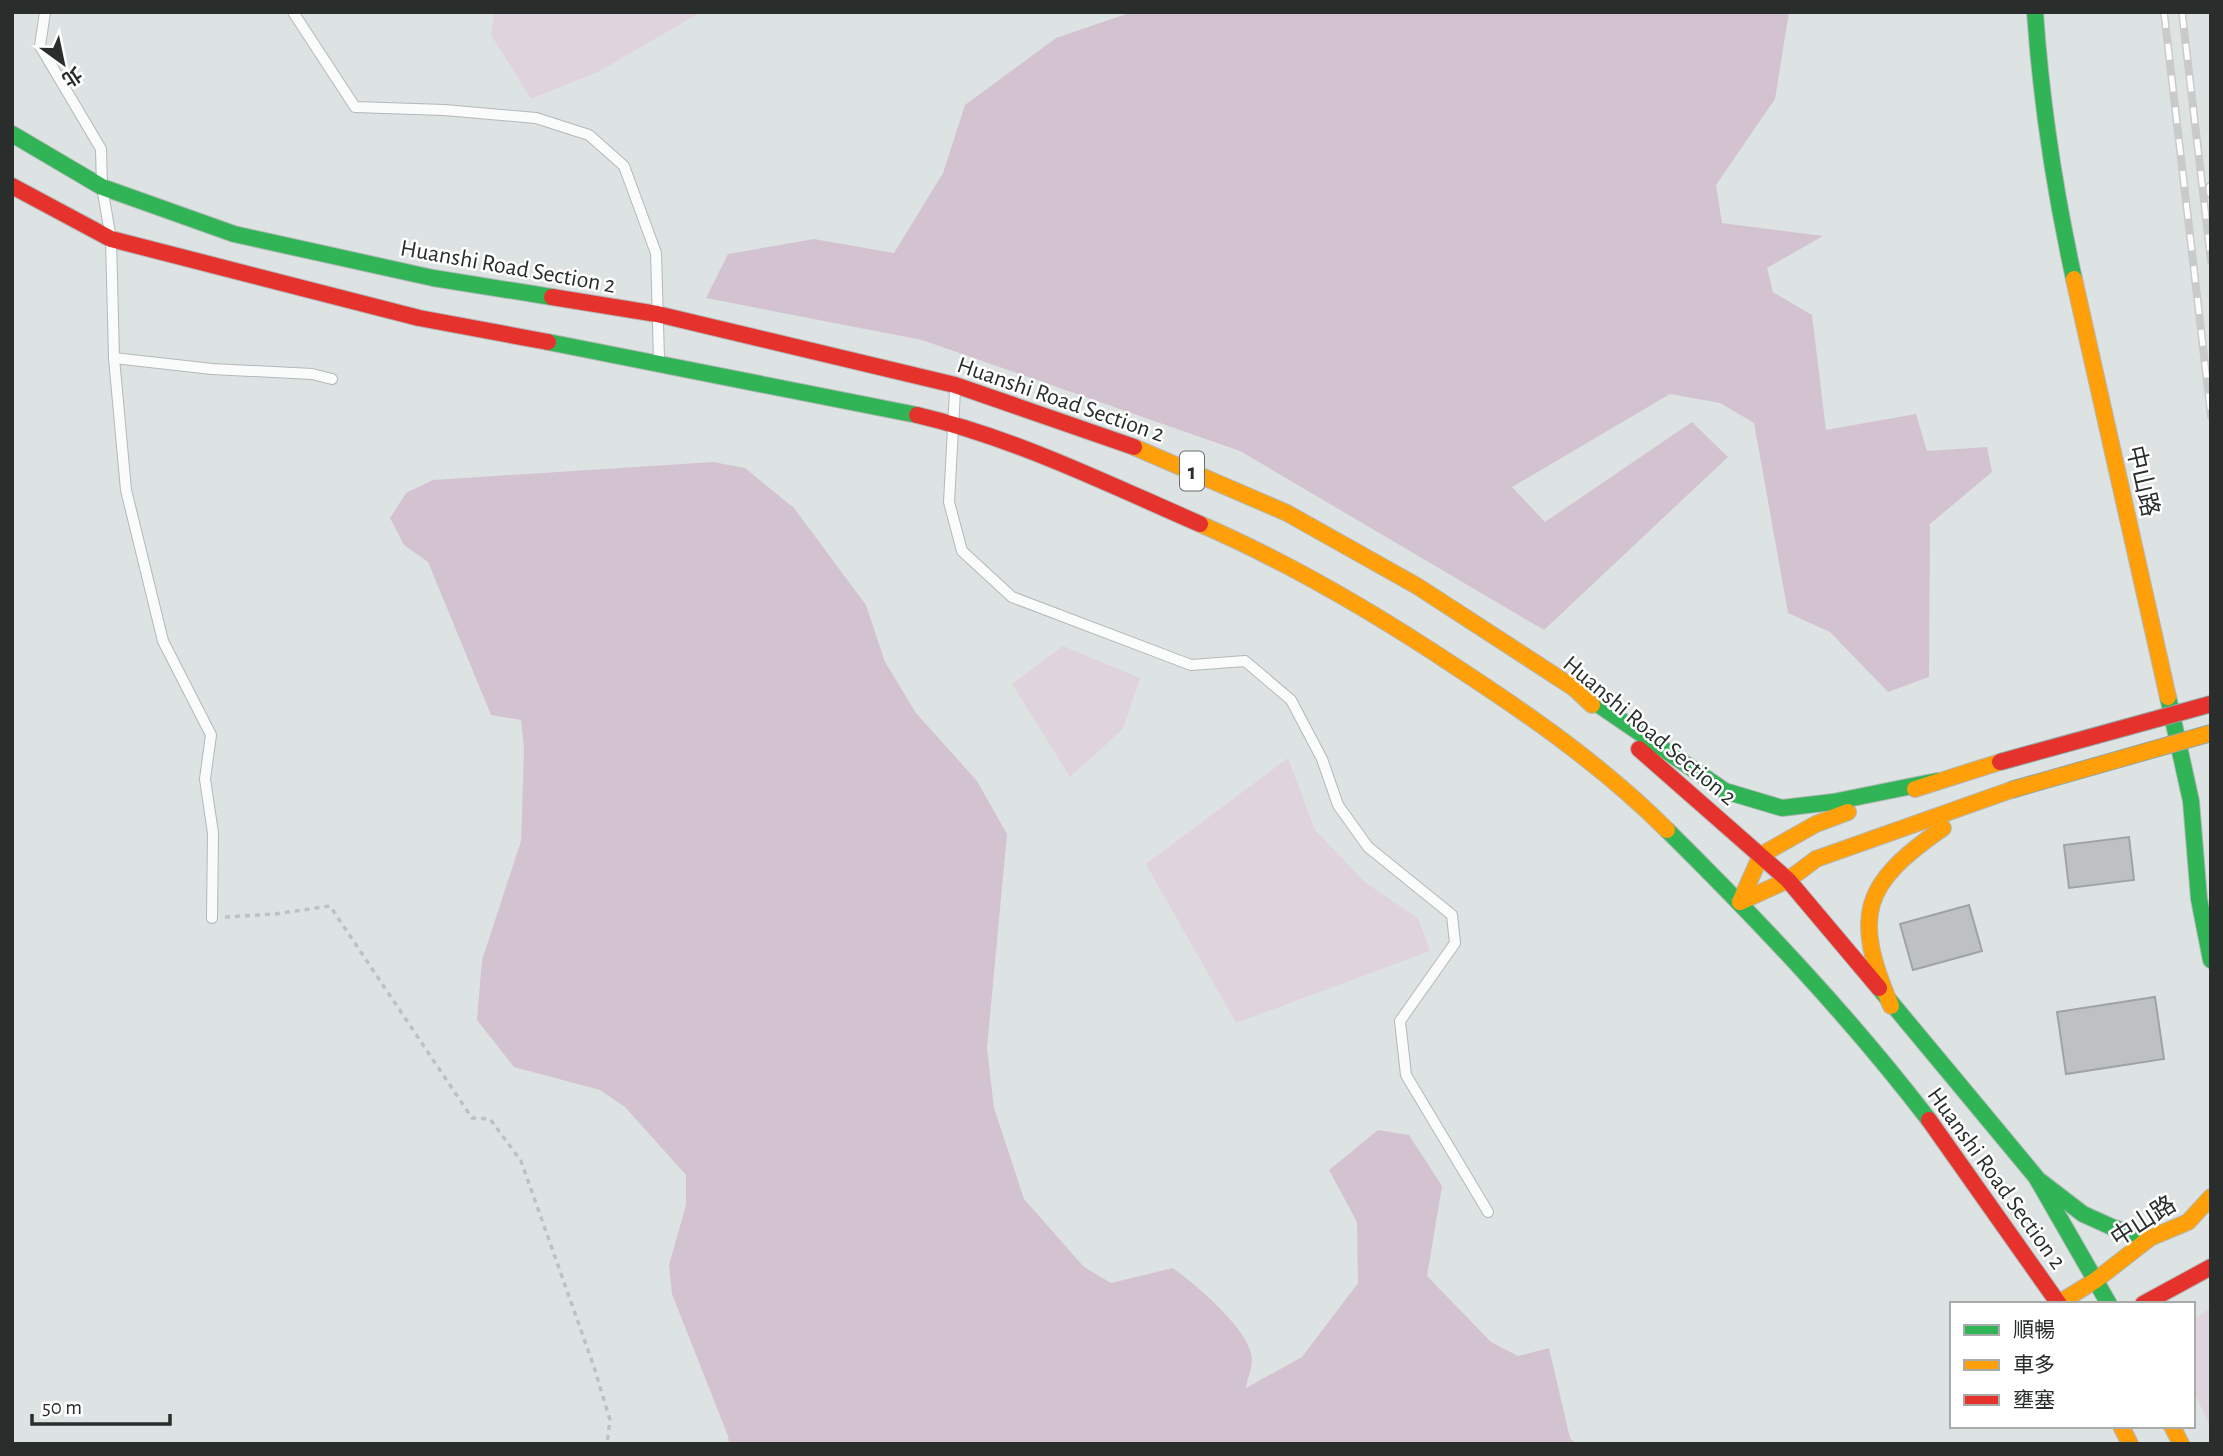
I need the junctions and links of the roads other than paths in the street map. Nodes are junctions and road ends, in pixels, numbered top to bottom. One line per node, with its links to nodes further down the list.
1 (45, 12): 6 (lane)
2 (293, 12): 8 (lane)
3 (2035, 12): 21 (main road, 中山路)
4 (12, 134): 6 (main road, Huanshi Road Section 2 / 1)
5 (12, 186): 7 (main road, Huanshi Road Section 2 / 1)
6 (102, 187): 7 (lane); 8 (main road, Huanshi Road Section 2 / 1)
7 (111, 239): 9 (lane); 10 (main road, Huanshi Road Section 2 / 1)
8 (657, 314): 10 (lane); 12 (main road, Huanshi Road Section 2 / 1)
9 (114, 358): 11 (lane); 23 (lane)
10 (659, 362): 13 (main road, Huanshi Road Section 2 / 1)
11 (332, 379)
12 (955, 384): 13 (lane); 14 (main road, Huanshi Road Section 2 / 1)
13 (953, 423): 22 (main road, Huanshi Road Section 2 / 1); 28 (lane)
14 (1573, 688): 17 (main road); 19 (main road, Huanshi Road Section 2 / 1)
15 (2211, 704): 17 (main road, bridge)
16 (2211, 733): 18 (main road, bridge)
17 (1937, 781): 19 (main road)
18 (1988, 800): 20 (main road); 25 (main road)
19 (1761, 855): 20 (main road, Huanshi Road Section 2 / 1); 22 (main road)
20 (1788, 880): 22 (main road); 25 (main road, Huanshi Road Section 2 / 1)
21 (2205, 898): 24 (main road, 中山路)
22 (1740, 902): 32 (main road, Huanshi Road Section 2 / 1)
23 (212, 918)
24 (2211, 960)
25 (1891, 1006): 26 (main road, Huanshi Road Section 2 / 1)
26 (2036, 1177): 29 (main road); 31 (main road, Huanshi Road Section 2 / 1)
27 (2211, 1197): 29 (main road, 中山路)
28 (1488, 1212)
29 (2150, 1238): 31 (main road, 中山路)
30 (2211, 1267): 35 (main road)
31 (2096, 1280): 33 (main road, 中山路); 34 (main road, 中山路 / 1)
32 (2059, 1302)
33 (2063, 1302)
34 (2108, 1302)
35 (2147, 1302)
36 (2122, 1428): 38 (main road)
37 (2173, 1428): 39 (main road)
38 (2130, 1444)
39 (2180, 1444)

